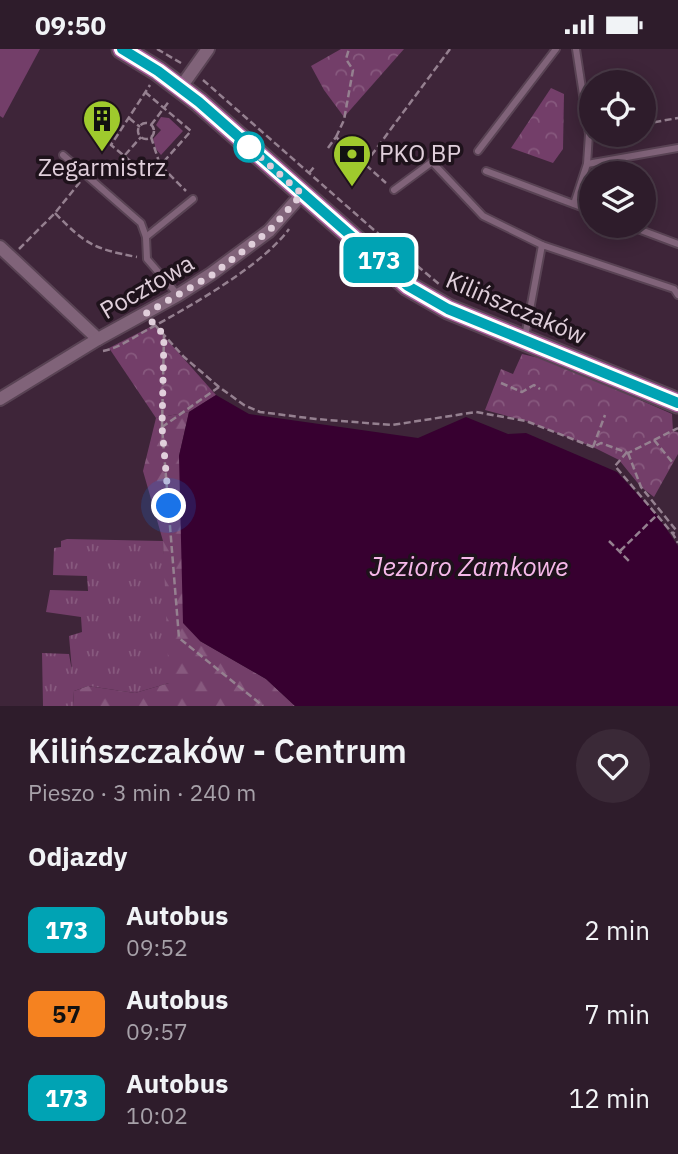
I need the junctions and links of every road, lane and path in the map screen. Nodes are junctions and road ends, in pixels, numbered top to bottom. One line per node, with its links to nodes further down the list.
1 (122, 49): 11 (main road, Kilińszczaków)
2 (157, 49): 8 (path)
3 (208, 49): 8 (street)
4 (349, 49): 20 (path)
5 (450, 49): 31 (path)
6 (556, 49): 24 (lane)
7 (576, 49): 28 (lane)
8 (192, 70): 11 (street); 34 (path)
9 (150, 84): 10 (path)
10 (145, 92): 12 (path); 13 (path)
11 (176, 92): 12 (path); 38 (main road, Kilińszczaków)
12 (164, 109): 16 (path); 30 (path)
13 (129, 118): 17 (path); 26 (path)
14 (678, 118): 15 (path)
15 (656, 122)
16 (151, 125): 17 (path); 19 (path)
17 (140, 127): 18 (path)
18 (141, 137): 19 (path); 26 (path)
19 (151, 137): 30 (path)
20 (336, 137): 21 (path); 22 (path)
21 (342, 143)
22 (328, 148)
23 (678, 148): 29 (lane)
24 (478, 151)
25 (63, 155): 35 (lane)
26 (124, 155): 30 (path)
27 (358, 158): 31 (path)
28 (587, 161)
29 (604, 161)
30 (160, 165): 39 (path)
31 (365, 165): 37 (path)
32 (315, 166): 34 (path)
33 (486, 171): 40 (lane)
34 (309, 173): 50 (path)
35 (85, 174): 42 (path); 44 (lane)
36 (579, 189): 40 (lane)
37 (394, 190): 46 (lane)
38 (302, 194): 51 (street, Pocztowa); 56 (main road, Kilińszczaków)
39 (193, 199): 44 (lane)
40 (574, 205): 41 (lane)
41 (579, 207)
42 (55, 213): 48 (path); 49 (path)
43 (656, 236): 45 (lane)
44 (146, 237): 49 (lane)
45 (678, 244)
46 (542, 245): 52 (lane); 56 (lane)
47 (0, 247): 55 (street)
48 (17, 252)
49 (147, 258): 51 (lane)
50 (443, 287)
51 (178, 295): 53 (street, Pocztowa)
52 (678, 295)
53 (145, 314): 54 (path); 55 (street, Pocztowa)
54 (164, 335): 58 (path); 63 (path)
55 (98, 339): 60 (street, Pocztowa)
56 (524, 339): 61 (main road, Kilińszczaków)
57 (501, 383): 59 (path)
58 (219, 387): 63 (path); 66 (path)
59 (540, 389)
60 (0, 398)
61 (678, 401)
62 (605, 415): 66 (path)
63 (162, 427): 76 (path)
64 (678, 428): 65 (path)
65 (654, 440): 67 (path); 68 (path)
66 (593, 447): 67 (path)
67 (628, 452): 69 (path); 70 (path)
68 (673, 463)
69 (657, 516): 71 (path); 74 (path)
70 (677, 530): 71 (path)
71 (673, 534): 73 (path)
72 (609, 541): 74 (path)
73 (678, 543)
74 (620, 551): 75 (path)
75 (630, 562)
76 (263, 706)

